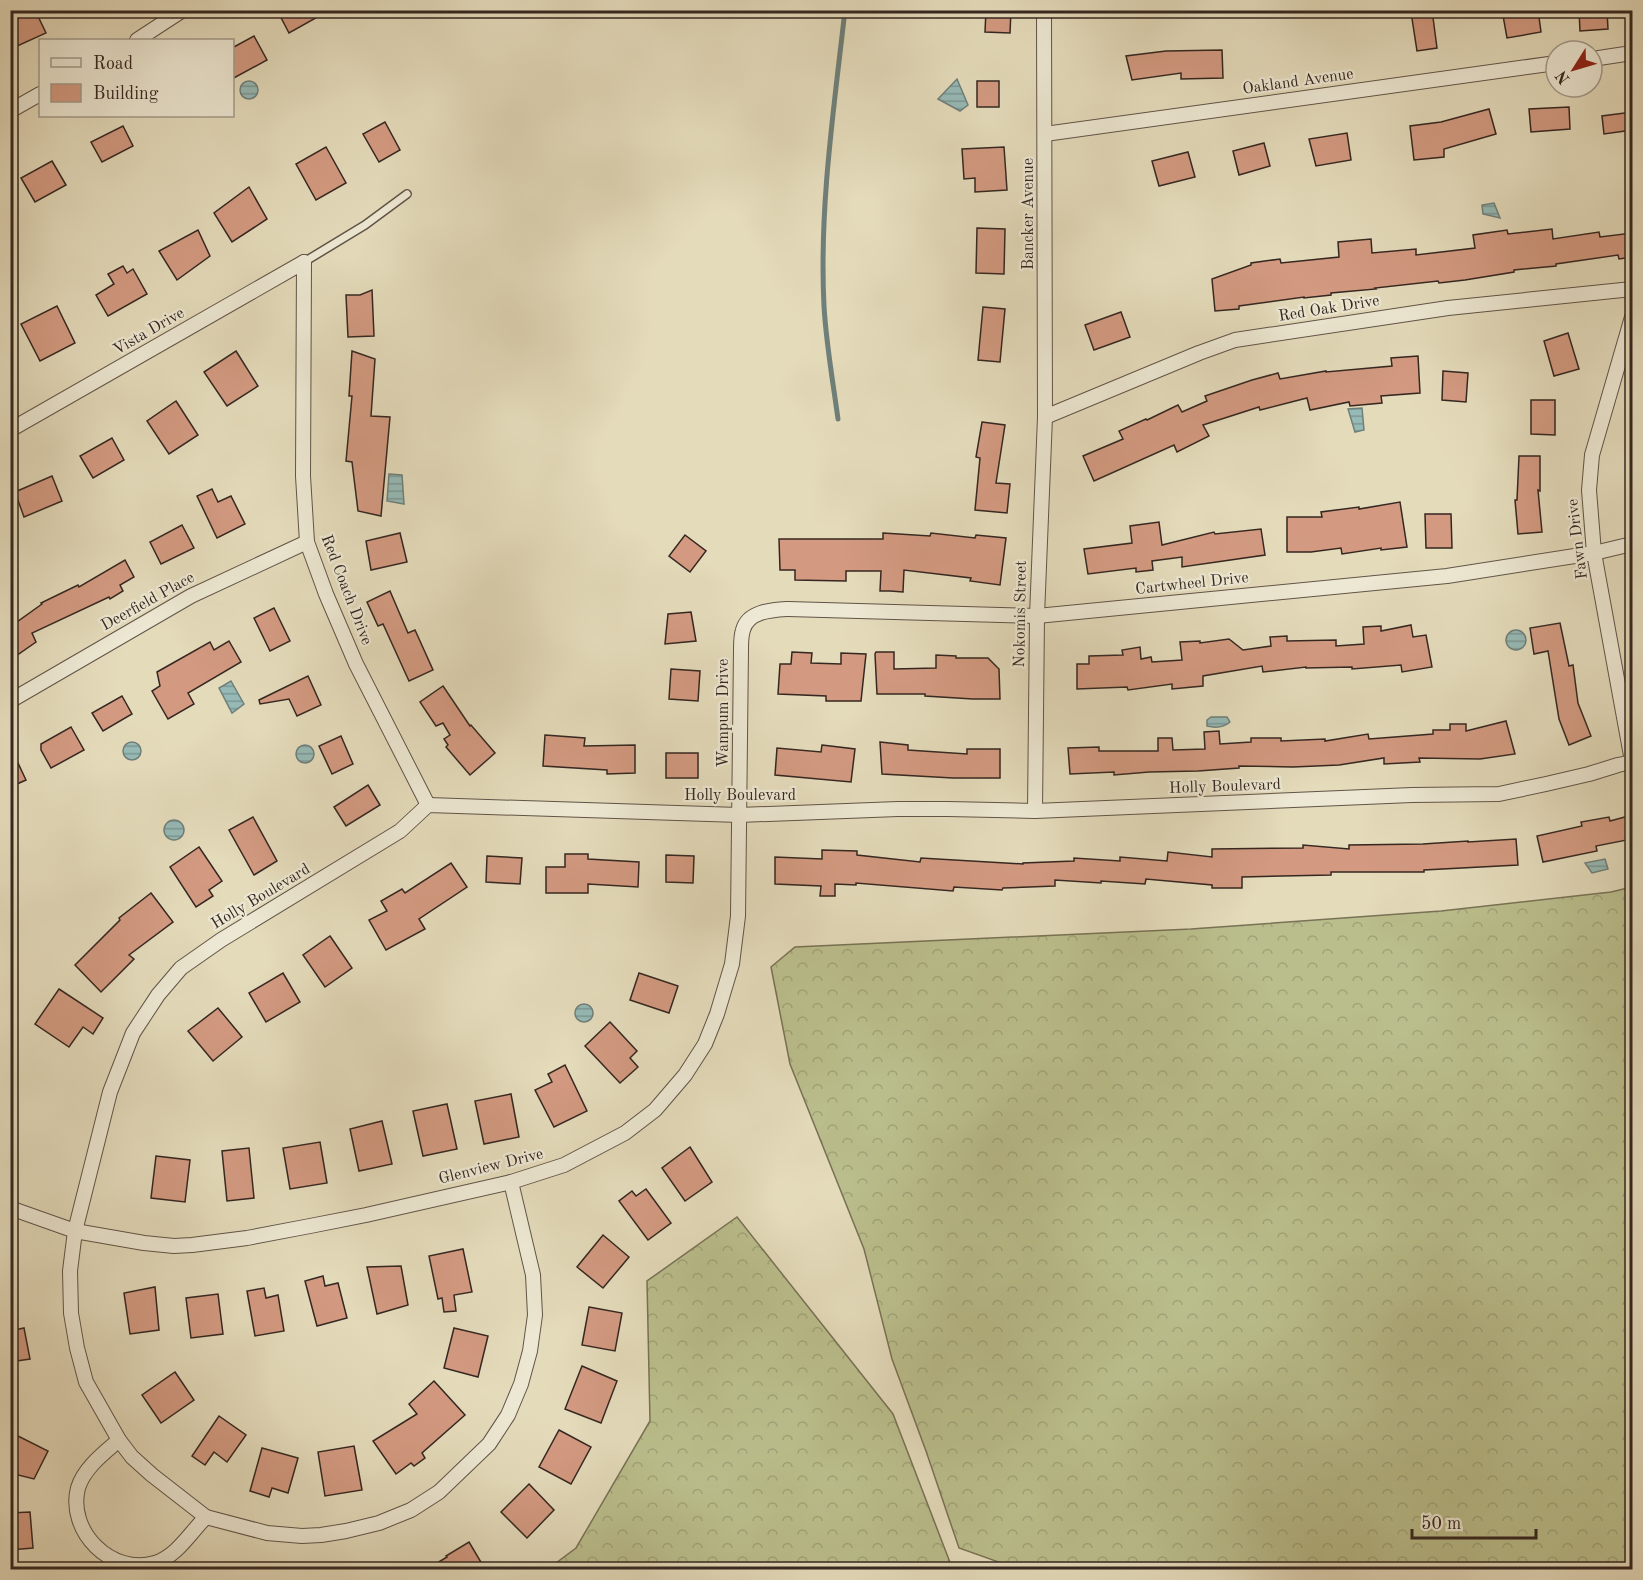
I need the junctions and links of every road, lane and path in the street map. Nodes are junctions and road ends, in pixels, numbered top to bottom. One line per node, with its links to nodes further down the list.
1 (183, 10): 3 (street)
2 (1044, 10): 9 (street, Bancker Avenue)
3 (139, 39)
4 (1632, 53): 5 (street)
5 (1604, 56)
6 (1544, 65): 9 (street, Oakland Avenue)
7 (39, 95): 8 (street)
8 (10, 111)
9 (1045, 134): 14 (street, Bancker Avenue)
10 (407, 194): 11 (lane)
11 (304, 262): 15 (street, Vista Drive); 16 (street, Red Coach Drive)
12 (1632, 289): 14 (street, Red Oak Drive)
13 (1632, 317): 18 (street, Fawn Drive)
14 (1045, 417): 20 (street, Nokomis Street)
15 (10, 430)
16 (307, 542): 21 (street, Deerfield Place); 23 (street, Red Coach Drive)
17 (1632, 544): 18 (street, Cartwheel Drive)
18 (1593, 553): 20 (street, Cartwheel Drive); 22 (street, Fawn Drive)
19 (754, 616): 20 (street, Cartwheel Drive); 25 (street, Wampum Drive)
20 (1037, 616): 24 (street, Nokomis Street)
21 (10, 701)
22 (1632, 762): 24 (street, Holly Boulevard)
23 (428, 805): 25 (street, Holly Boulevard); 28 (street, Holly Boulevard)
24 (1035, 811): 25 (street, Holly Boulevard)
25 (739, 815): 26 (street, Glenview Drive)
26 (511, 1182): 28 (street, Glenview Drive); 30 (street)
27 (10, 1208): 28 (street, Glenview Drive)
28 (75, 1231): 29 (street, Holly Boulevard)
29 (119, 1440): 30 (street, Holly Boulevard); 30 (street)
30 (206, 1517)

